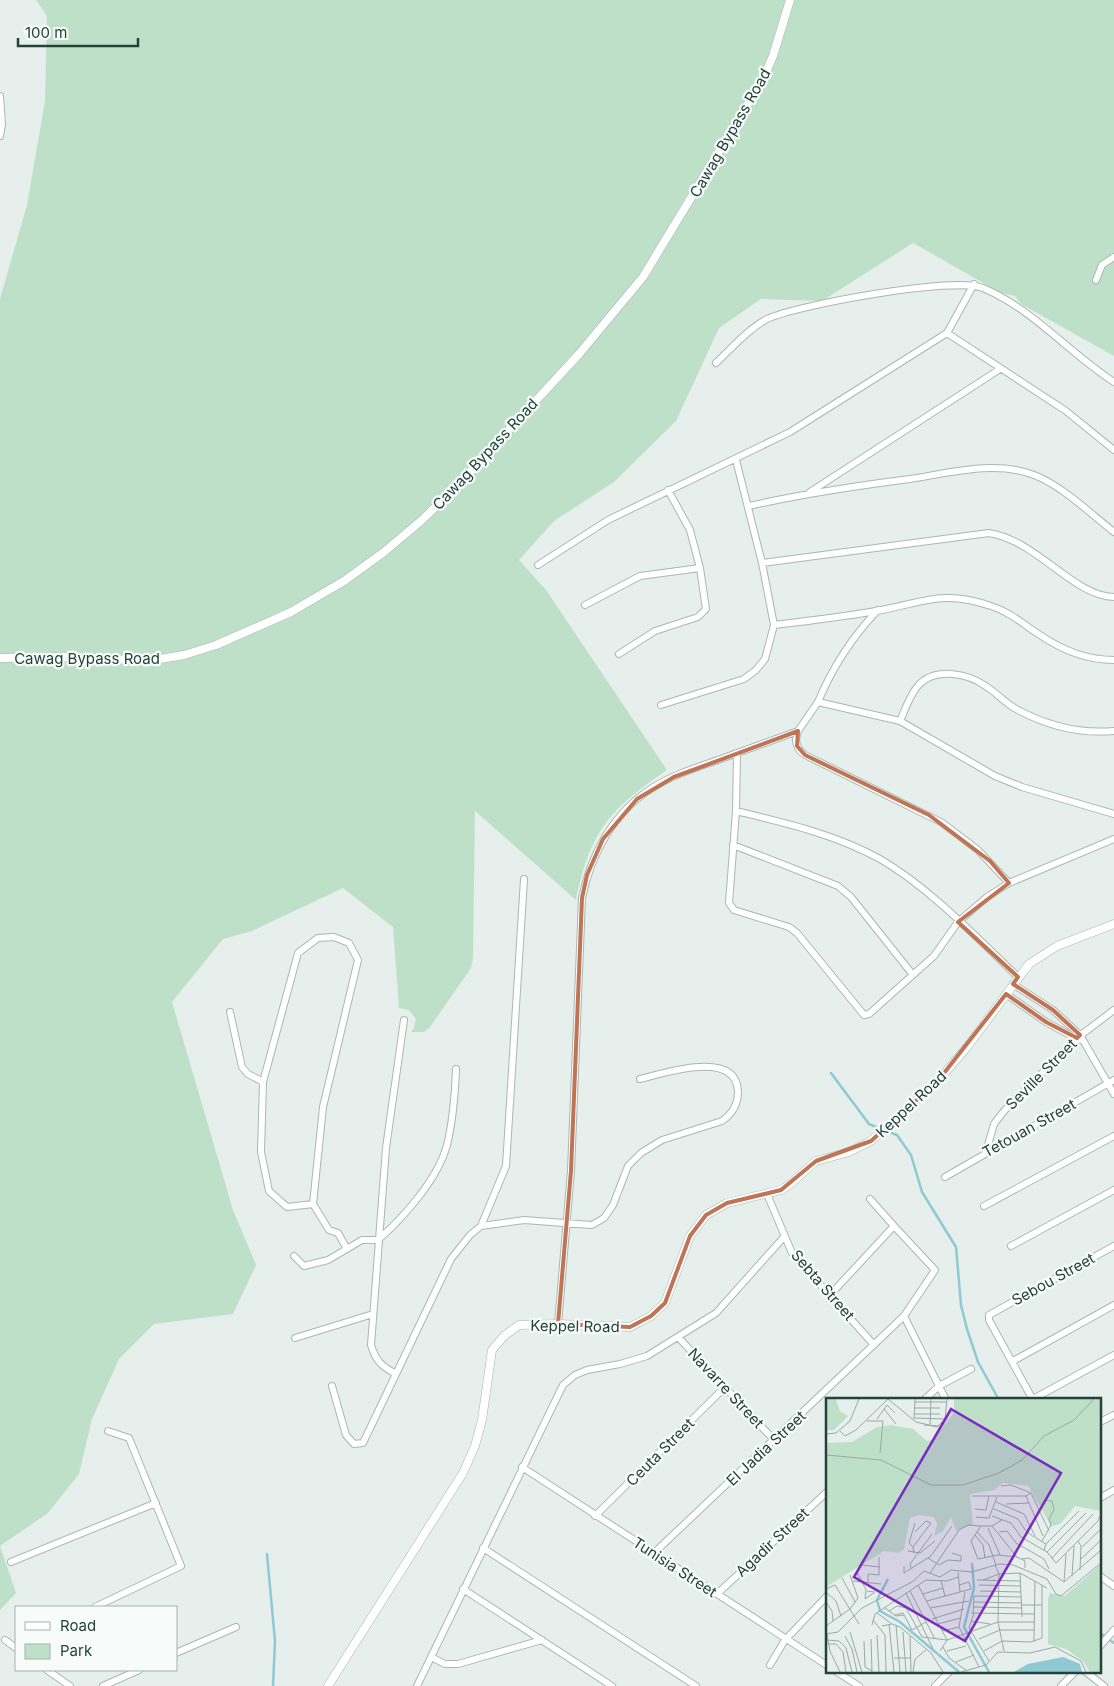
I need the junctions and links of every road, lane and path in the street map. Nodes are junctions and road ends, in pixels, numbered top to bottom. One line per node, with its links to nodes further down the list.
1 (790, 0): 26 (street, Cawag Bypass Road)
2 (0, 96): 3 (street)
3 (1, 105): 4 (street)
4 (0, 136)
5 (1114, 258): 6 (street)
6 (1096, 280)
7 (974, 284): 8 (street); 9 (street); 11 (street)
8 (947, 333): 10 (street); 13 (street)
9 (716, 363)
10 (1000, 369): 12 (street); 15 (street)
11 (1114, 382)
12 (1114, 450)
13 (736, 460): 14 (street); 16 (street)
14 (668, 490): 19 (street); 20 (street)
15 (808, 493): 16 (street); 17 (street)
16 (748, 506): 18 (street)
17 (1114, 532)
18 (762, 564): 21 (street); 24 (street)
19 (538, 565)
20 (700, 568): 22 (street); 25 (street)
21 (1114, 597)
22 (585, 605)
23 (878, 610): 24 (street); 27 (street); 28 (street)
24 (774, 626): 29 (street)
25 (619, 654)
26 (0, 658)
27 (1114, 660)
28 (818, 702): 30 (street); 31 (street)
29 (660, 704)
30 (900, 721): 32 (street); 35 (street)
31 (798, 731): 33 (street); 39 (street)
32 (1114, 731)
33 (737, 753): 34 (street); 63 (street)
34 (736, 811): 37 (street); 40 (street)
35 (1114, 814)
36 (1114, 839): 39 (street)
37 (733, 844): 42 (street); 42 (street)
38 (524, 879): 64 (street)
39 (1009, 883): 40 (street)
40 (958, 922): 42 (street); 43 (street)
41 (1114, 924): 43 (street, Keppel Road)
42 (913, 975)
43 (1018, 977): 44 (street, Keppel Road)
44 (1013, 984): 45 (street, Keppel Road); 49 (street)
45 (1006, 994): 49 (street); 59 (street, Keppel Road)
46 (1114, 1010): 49 (street, Seville Street)
47 (230, 1012): 52 (street)
48 (404, 1020): 67 (street)
49 (1078, 1037): 53 (street); 56 (street, Seville Street)
50 (456, 1069): 67 (street)
51 (640, 1079): 63 (street)
52 (263, 1082): 61 (street); 61 (street)
53 (1111, 1082): 54 (street); 56 (street, Tetouan Street)
54 (1114, 1094)
55 (1114, 1136): 62 (street)
56 (986, 1152): 57 (street, Tetouan Street)
57 (945, 1176)
58 (1114, 1190): 68 (street)
59 (767, 1194): 66 (street, Sebta Street); 76 (street, Keppel Road)
60 (870, 1199): 65 (street)
61 (312, 1204): 70 (street)
62 (984, 1206)
63 (565, 1223): 64 (street); 76 (street)
64 (481, 1226): 83 (street)
65 (894, 1226): 72 (street); 75 (street, El Jadia Street)
66 (784, 1237): 72 (street, Sebta Street); 77 (street)
67 (378, 1240): 70 (street); 74 (street)
68 (1010, 1246)
69 (1114, 1246): 81 (street, Sebou Street)
70 (347, 1249): 71 (street)
71 (294, 1256)
72 (830, 1295): 79 (street, Sebta Street)
73 (1114, 1305): 81 (street)
74 (373, 1314): 78 (street); 83 (street)
75 (904, 1316): 79 (street, El Jadia Street); 85 (street)
76 (558, 1324): 129 (street, Keppel Road)
77 (678, 1337): 86 (street, Navarre Street); 95 (street)
78 (295, 1338)
79 (874, 1345): 94 (street, El Jadia Street)
80 (1114, 1355): 90 (street)
81 (1013, 1362): 89 (street)
82 (971, 1369): 85 (street)
83 (396, 1374): 84 (street)
84 (332, 1386)
85 (939, 1386): 87 (street); 88 (street)
86 (725, 1388): 94 (street, Navarre Street); 100 (street, Ceuta Street)
87 (926, 1398)
88 (945, 1398)
89 (1032, 1398)
90 (1037, 1398)
91 (1114, 1415): 92 (street)
92 (1102, 1421)
93 (108, 1431): 99 (street)
94 (774, 1440): 102 (street, El Jadia Street)
95 (522, 1467): 100 (street, Tunisia Street); 101 (street)
96 (1114, 1490): 98 (street)
97 (826, 1493): 107 (street, Agadir Street)
98 (1102, 1497)
99 (156, 1503): 103 (street); 109 (street)
100 (595, 1516): 102 (street, Tunisia Street)
101 (483, 1548): 106 (street); 132 (street)
102 (654, 1553): 107 (street, Tunisia Street)
103 (11, 1562)
104 (1102, 1577): 105 (street)
105 (1114, 1586)
106 (464, 1589): 113 (street); 118 (street)
107 (717, 1594): 114 (street, Tunisia Street)
108 (826, 1597): 114 (street)
109 (97, 1606)
110 (236, 1627): 117 (street)
111 (1114, 1630): 115 (street)
112 (5, 1640): 116 (street)
113 (542, 1640): 118 (street); 131 (street)
114 (785, 1640): 119 (street); 120 (street, Tunisia Street)
115 (1102, 1644)
116 (15, 1647)
117 (178, 1652)
118 (430, 1657): 130 (street)
119 (770, 1665)
120 (826, 1665)
121 (48, 1671): 127 (street)
122 (128, 1672): 128 (street)
123 (842, 1674): 133 (street)
124 (947, 1674): 134 (street)
125 (1073, 1674): 135 (street)
126 (1089, 1674): 136 (street)
127 (70, 1686)
128 (103, 1686)
129 (328, 1686)
130 (417, 1686)
131 (612, 1686)
132 (696, 1686)
133 (859, 1686)
134 (935, 1686)
135 (1061, 1686)
136 (1104, 1686)

